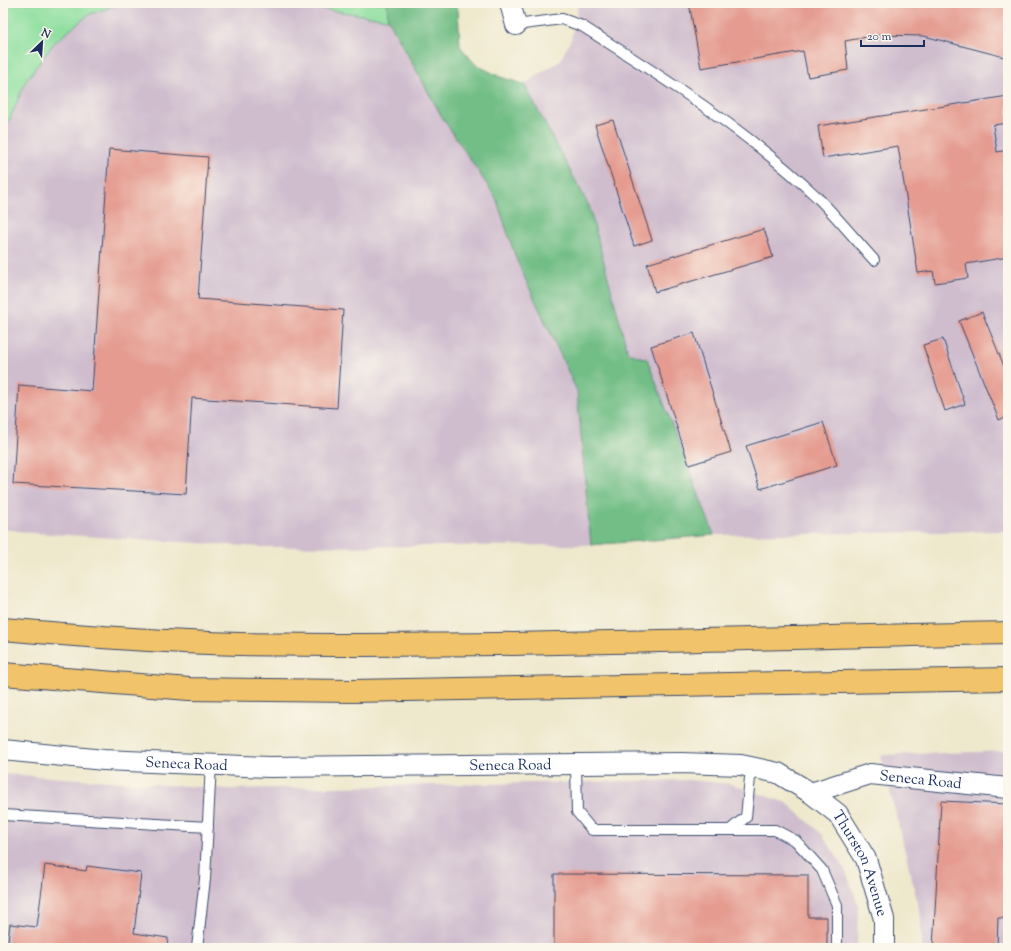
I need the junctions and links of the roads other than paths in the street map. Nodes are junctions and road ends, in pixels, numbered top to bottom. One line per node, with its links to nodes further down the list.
1 (510, 3): 2 (street)
2 (516, 25): 3 (lane)
3 (874, 260)
4 (3, 629): 5 (highway)
5 (1008, 633)
6 (3, 674): 7 (highway)
7 (1008, 679)
8 (3, 750): 9 (street, Seneca Road)
9 (211, 764): 10 (street, Seneca Road); 15 (lane)
10 (576, 764): 11 (street, Seneca Road); 16 (lane)
11 (751, 768): 13 (street, Seneca Road); 16 (lane)
12 (1008, 788): 13 (street, Seneca Road)
13 (810, 792): 19 (street, Thurston Avenue)
14 (3, 815): 15 (lane)
15 (208, 827): 17 (lane)
16 (730, 830): 18 (lane)
17 (197, 948)
18 (837, 948)
19 (884, 948)

